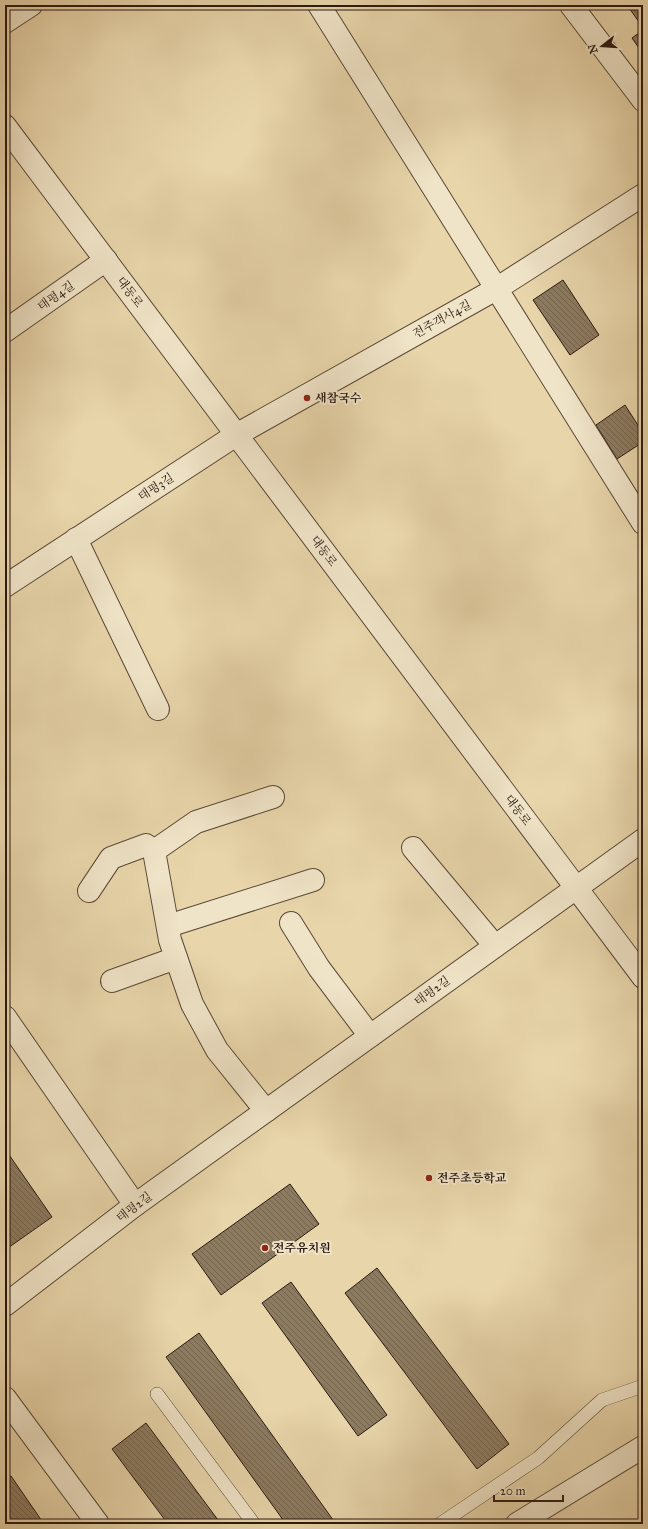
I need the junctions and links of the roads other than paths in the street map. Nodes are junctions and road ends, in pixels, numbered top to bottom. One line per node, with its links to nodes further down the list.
1 (31, 5): 4 (street)
2 (318, 5): 9 (street)
3 (571, 5): 5 (street)
4 (5, 22)
5 (643, 100)
6 (5, 126): 8 (street, 대동로)
7 (643, 195): 9 (street, 전주객사4길)
8 (106, 260): 10 (street, 태평4길); 11 (street, 대동로)
9 (496, 289): 11 (street, 전주객사4길); 12 (street)
10 (5, 331)
11 (236, 434): 13 (street, 태평3길); 21 (street, 대동로)
12 (643, 523)
13 (76, 539): 14 (street, 태평3길); 15 (street)
14 (5, 586)
15 (158, 710)
16 (272, 797): 19 (street)
17 (643, 840): 21 (street, 태평2길)
18 (413, 848): 25 (street)
19 (154, 851): 22 (street); 24 (street)
20 (313, 880): 24 (street)
21 (576, 888): 25 (street, 태평2길); 27 (street, 대동로)
22 (89, 892)
23 (291, 923): 30 (street)
24 (168, 926): 26 (street)
25 (495, 946): 30 (street, 태평2길)
26 (176, 958): 28 (street); 31 (street)
27 (643, 977)
28 (112, 981)
29 (5, 1017): 32 (street)
30 (370, 1036): 31 (street, 태평2길)
31 (266, 1111): 32 (street, 태평2길)
32 (135, 1206): 33 (street, 태평2길)
33 (5, 1305)
34 (643, 1386): 40 (lane)
35 (157, 1394): 39 (lane)
36 (5, 1398): 38 (street)
37 (643, 1447): 41 (street)
38 (98, 1524)
39 (254, 1524)
40 (440, 1524)
41 (517, 1524)

